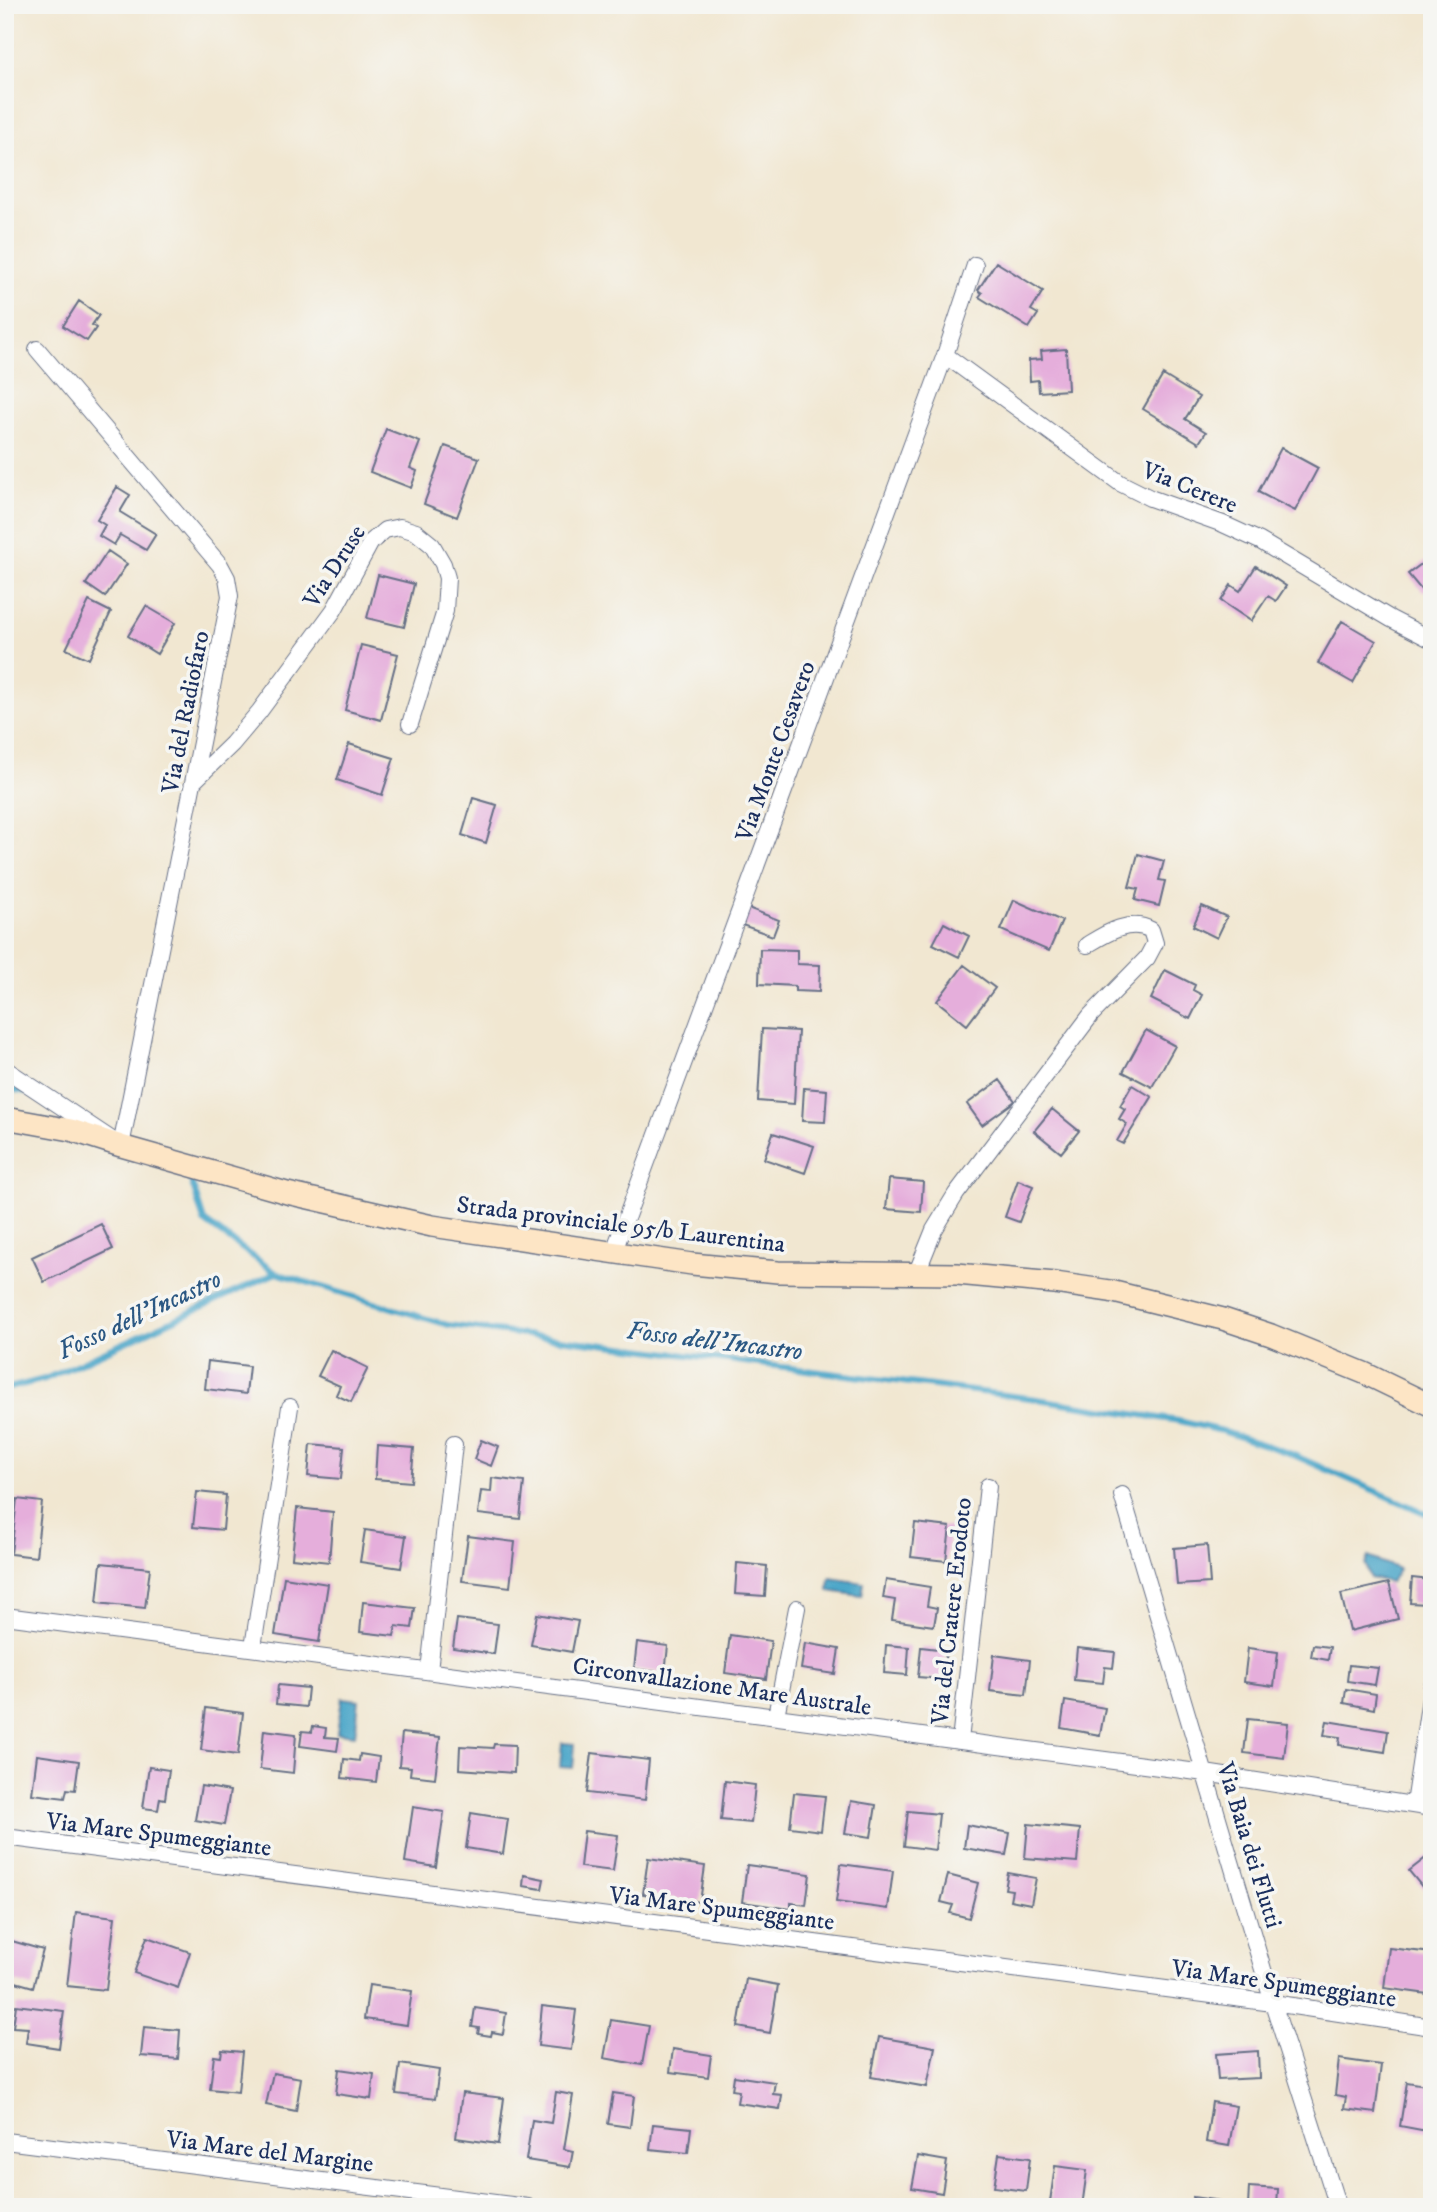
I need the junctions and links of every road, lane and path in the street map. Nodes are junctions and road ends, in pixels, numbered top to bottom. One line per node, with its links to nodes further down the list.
1 (975, 265): 3 (street, Via Monte Cesavero)
2 (37, 349): 6 (street, Via del Radiofaro)
3 (945, 355): 4 (street, Via Cerere); 11 (street, Via Monte Cesavero)
4 (1432, 640)
5 (410, 724): 6 (street, Via Druse)
6 (195, 780): 10 (street, Via del Radiofaro)
7 (1087, 945): 12 (street)
8 (5, 1069): 10 (street)
9 (5, 1118): 10 (main road, Strada provinciale 95/b Laurentina)
10 (121, 1146): 11 (main road, Strada provinciale 95/b Laurentina)
11 (614, 1251): 12 (main road, Strada provinciale 95/b Laurentina)
12 (918, 1272): 13 (main road, Strada provinciale 95/b Laurentina)
13 (1432, 1406)
14 (290, 1407): 20 (street)
15 (454, 1444): 21 (street)
16 (988, 1486): 24 (street, Via del Cratere Erodoto)
17 (1122, 1494): 25 (street, Via Baia dei Flutti)
18 (797, 1608): 23 (street)
19 (5, 1616): 20 (street, Circonvallazione Mare Australe)
20 (253, 1647): 21 (street, Circonvallazione Mare Australe)
21 (429, 1671): 23 (street, Circonvallazione Mare Australe)
22 (1432, 1685): 26 (street)
23 (776, 1716): 24 (street, Circonvallazione Mare Australe)
24 (960, 1741): 25 (street, Circonvallazione Mare Australe)
25 (1205, 1773): 26 (street, Circonvallazione Mare Australe); 29 (street, Via Baia dei Flutti)
26 (1414, 1804): 27 (street, Circonvallazione Mare Australe)
27 (1432, 1808)
28 (5, 1837): 29 (street, Via Mare Spumeggiante)
29 (1273, 2003): 30 (street, Via Mare Spumeggiante); 33 (street, Via Baia dei Flutti)
30 (1432, 2027)
31 (5, 2141): 32 (street, Via Mare del Margine)
32 (528, 2207)
33 (1338, 2207)

